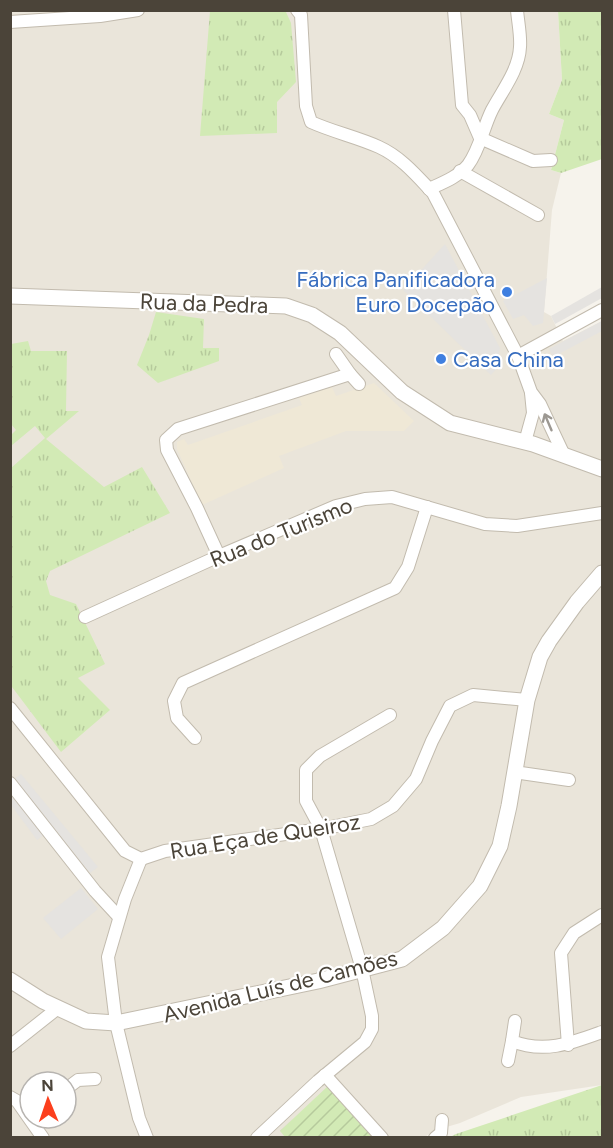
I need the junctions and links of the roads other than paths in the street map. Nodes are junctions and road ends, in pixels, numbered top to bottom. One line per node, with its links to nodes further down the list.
1 (138, 10): 5 (street)
2 (297, 10): 10 (street)
3 (454, 10): 7 (street)
4 (517, 10): 7 (street)
5 (106, 13): 6 (street)
6 (12, 18)
7 (480, 138): 8 (street); 9 (street)
8 (551, 160)
9 (460, 171): 10 (street); 11 (street)
10 (429, 189): 15 (street)
11 (538, 215)
12 (10, 296): 19 (street, Rua da Pedra)
13 (603, 310): 15 (street)
14 (336, 354): 16 (street)
15 (518, 356): 18 (street)
16 (350, 374): 17 (street); 24 (street)
17 (359, 384)
18 (531, 392): 19 (street); 20 (street, one-way to 18)
19 (525, 442): 20 (street, Rua da Pedra)
20 (563, 453): 21 (street, Rua da Pedra)
21 (603, 469)
22 (427, 507): 23 (street, Rua do Turismo); 24 (street, Rua do Turismo); 32 (street)
23 (599, 516)
24 (219, 556): 28 (street, Rua do Turismo)
25 (603, 561): 27 (street, Avenida Luís de Camões)
26 (603, 573): 27 (street, Avenida Luís de Camões)
27 (577, 602): 29 (street, Avenida Luís de Camões)
28 (85, 617)
29 (526, 700): 33 (street, Avenida Luís de Camões); 36 (street, Rua Eça de Queiroz)
30 (10, 708): 37 (street, Rua Eça de Queiroz)
31 (390, 715): 36 (street)
32 (195, 738)
33 (514, 772): 34 (street); 40 (street, Avenida Luís de Camões)
34 (569, 780)
35 (10, 783): 39 (street)
36 (321, 829): 37 (street, Rua Eça de Queiroz); 40 (street)
37 (141, 859): 39 (street)
38 (603, 915): 47 (street)
39 (119, 917): 44 (street)
40 (362, 969): 44 (street, Avenida Luís de Camões); 50 (street)
41 (10, 980): 42 (street, Avenida Luís de Camões)
42 (58, 1008): 44 (street, Avenida Luís de Camões); 48 (street)
43 (515, 1021): 46 (street)
44 (116, 1023): 54 (street)
45 (603, 1032): 47 (street)
46 (512, 1041): 47 (street); 49 (street)
47 (568, 1045)
48 (10, 1046)
49 (508, 1061)
50 (325, 1075): 55 (street); 56 (street)
51 (95, 1079): 52 (street)
52 (78, 1080)
53 (442, 1120): 57 (street)
54 (142, 1135)
55 (257, 1137)
56 (382, 1137)
57 (435, 1137)

